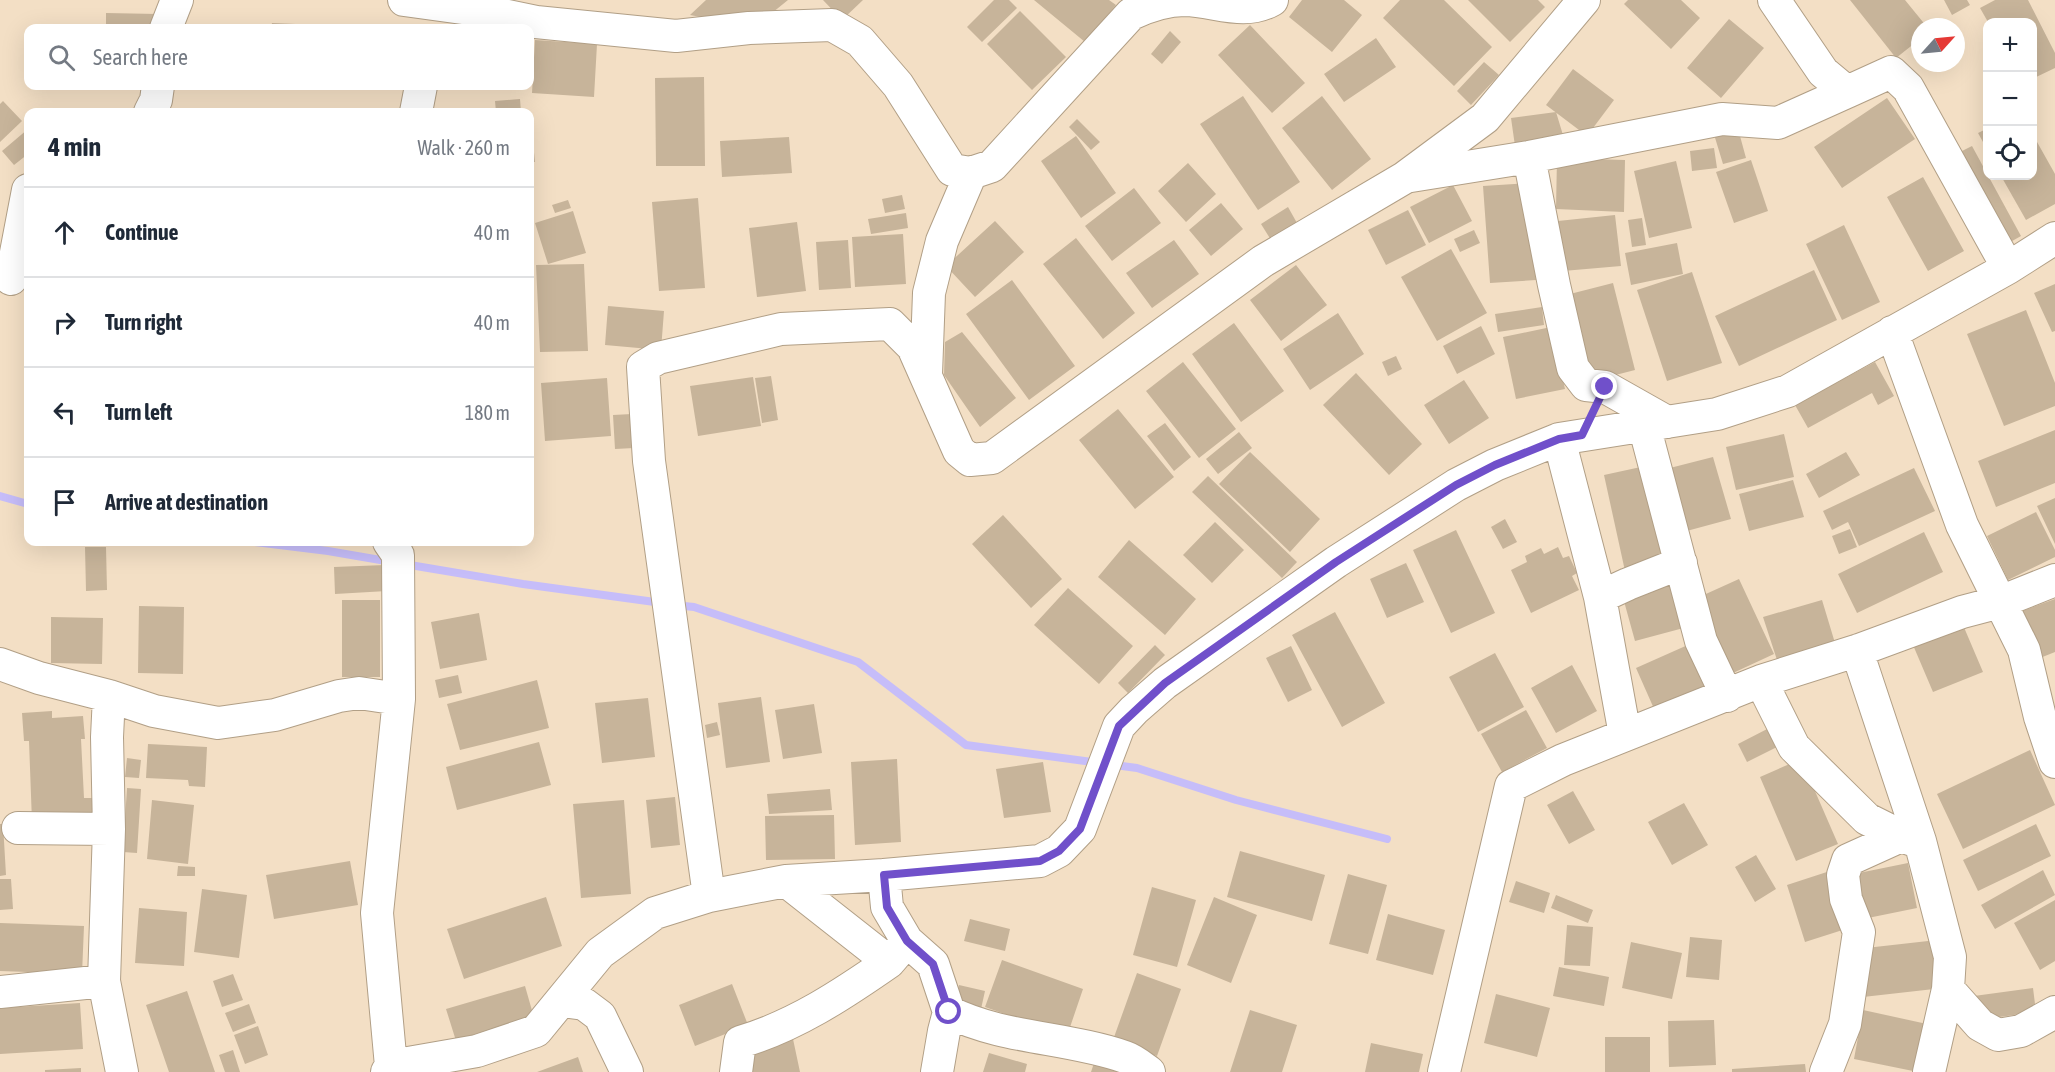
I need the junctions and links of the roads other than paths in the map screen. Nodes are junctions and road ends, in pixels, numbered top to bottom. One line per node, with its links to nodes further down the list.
1 (177, 0): 8 (street)
2 (404, 0): 7 (street)
3 (1272, 0): 15 (street)
4 (1584, 0): 16 (street)
5 (1774, 0): 11 (street)
6 (508, 8): 7 (street); 15 (street)
7 (434, 16)
8 (168, 24)
9 (157, 90): 12 (street)
10 (420, 90): 13 (street)
11 (1847, 92): 14 (street); 19 (street)
12 (152, 108)
13 (417, 108)
14 (1529, 157): 16 (street); 25 (street)
15 (971, 172): 21 (street)
16 (1404, 178): 24 (street)
17 (24, 214): 20 (street)
18 (2055, 238): 19 (street)
19 (2008, 268): 23 (street)
20 (13, 280)
21 (929, 293): 22 (street); 24 (street)
22 (890, 324): 24 (street); 46 (street)
23 (1892, 332): 26 (street); 32 (street)
24 (926, 375)
25 (1605, 387): 26 (street); 27 (street)
26 (1655, 423): 27 (street); 29 (street)
27 (1570, 437): 31 (street); 44 (street)
28 (392, 546): 38 (street)
29 (1681, 563): 31 (street); 37 (street)
30 (2055, 580): 32 (street)
31 (1600, 597): 39 (street)
32 (2000, 602): 33 (street); 40 (street)
33 (1860, 650): 35 (street); 43 (street)
34 (0, 664): 36 (street)
35 (1761, 681): 37 (street); 43 (street)
36 (109, 696): 38 (street); 42 (street)
37 (1727, 696): 39 (street)
38 (399, 699): 54 (street)
39 (1625, 735): 60 (street)
40 (2055, 762)
41 (18, 828): 42 (street)
42 (109, 828): 48 (street)
43 (1910, 839): 49 (street); 61 (street)
44 (884, 875): 45 (street); 47 (street)
45 (786, 880): 46 (street); 47 (street)
46 (709, 896): 51 (street)
47 (898, 952): 52 (street); 57 (street)
48 (104, 981): 50 (street); 55 (street)
49 (1948, 989): 53 (street); 62 (street)
50 (0, 992)
51 (562, 1001): 54 (street); 56 (street)
52 (949, 1012): 58 (street); 59 (street)
53 (2055, 1012)
54 (389, 1069)
55 (122, 1072)
56 (627, 1072)
57 (736, 1072)
58 (937, 1072)
59 (1149, 1072)
60 (1444, 1072)
61 (1826, 1072)
62 (1929, 1072)

